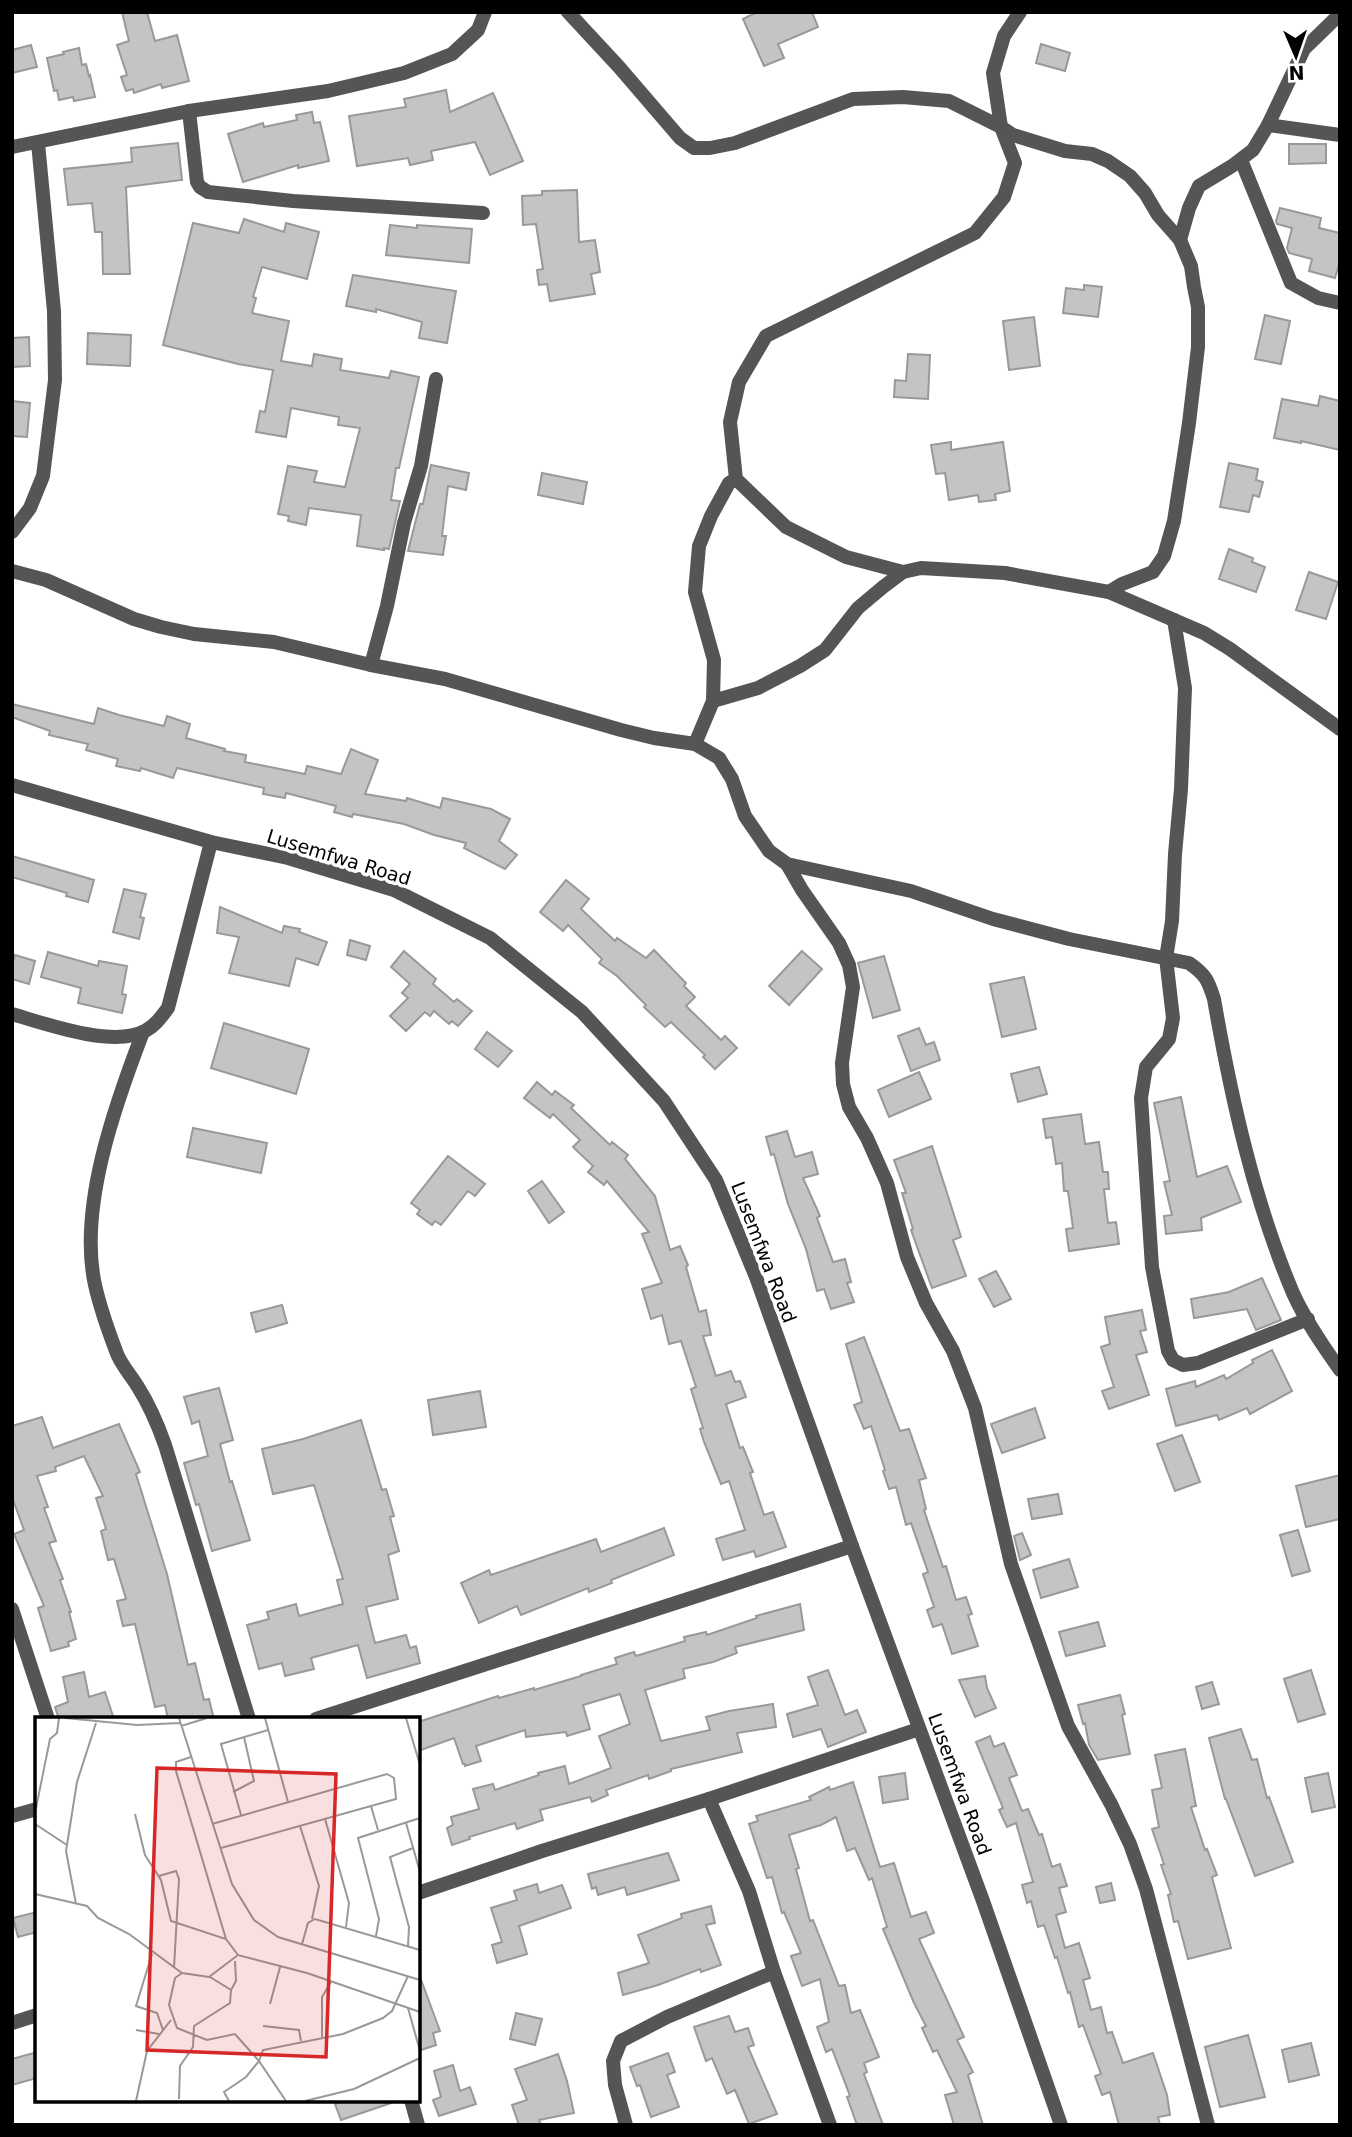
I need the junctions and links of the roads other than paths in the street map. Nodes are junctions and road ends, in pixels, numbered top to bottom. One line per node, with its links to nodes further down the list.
1 (485, 12): 5 (street)
2 (568, 12): 7 (street)
3 (1020, 12): 7 (street)
4 (1340, 14): 6 (street)
5 (189, 111): 9 (street); 12 (street)
6 (1268, 125): 8 (street); 11 (street)
7 (1001, 127): 13 (street); 16 (street)
8 (1340, 135)
9 (37, 143): 10 (street); 17 (street)
10 (12, 147)
11 (1241, 160): 13 (street); 14 (street)
12 (483, 213)
13 (1181, 240): 20 (street)
14 (1340, 303)
15 (436, 379): 22 (street)
16 (736, 479): 19 (street); 23 (street)
17 (12, 532)
18 (12, 571): 22 (street)
19 (903, 572): 20 (street); 23 (street)
20 (1109, 592): 21 (street)
21 (1174, 620): 24 (street); 29 (street)
22 (371, 666): 25 (street)
23 (713, 701): 25 (street)
24 (1340, 728)
25 (695, 744): 28 (street)
26 (12, 785): 27 (street, Lusemfwa Road)
27 (211, 842): 31 (street); 34 (street, Lusemfwa Road)
28 (787, 864): 29 (street); 52 (street)
29 (1166, 958): 32 (street); 32 (street)
30 (12, 1014): 31 (street)
31 (143, 1032): 37 (street)
32 (1308, 1319): 33 (street)
33 (1340, 1370)
34 (852, 1546): 38 (street); 39 (street, Lusemfwa Road)
35 (12, 1609): 36 (street)
36 (47, 1717)
37 (248, 1717)
38 (322, 1717)
39 (919, 1729): 40 (street); 51 (street, Lusemfwa Road)
40 (709, 1799): 43 (street); 44 (street)
41 (35, 1810): 42 (street)
42 (12, 1816)
43 (420, 1892)
44 (774, 1972): 49 (street); 50 (street)
45 (35, 2016): 46 (street)
46 (12, 2022)
47 (412, 2102): 48 (street)
48 (418, 2125)
49 (626, 2125)
50 (830, 2125)
51 (1061, 2125)
52 (1208, 2125)

